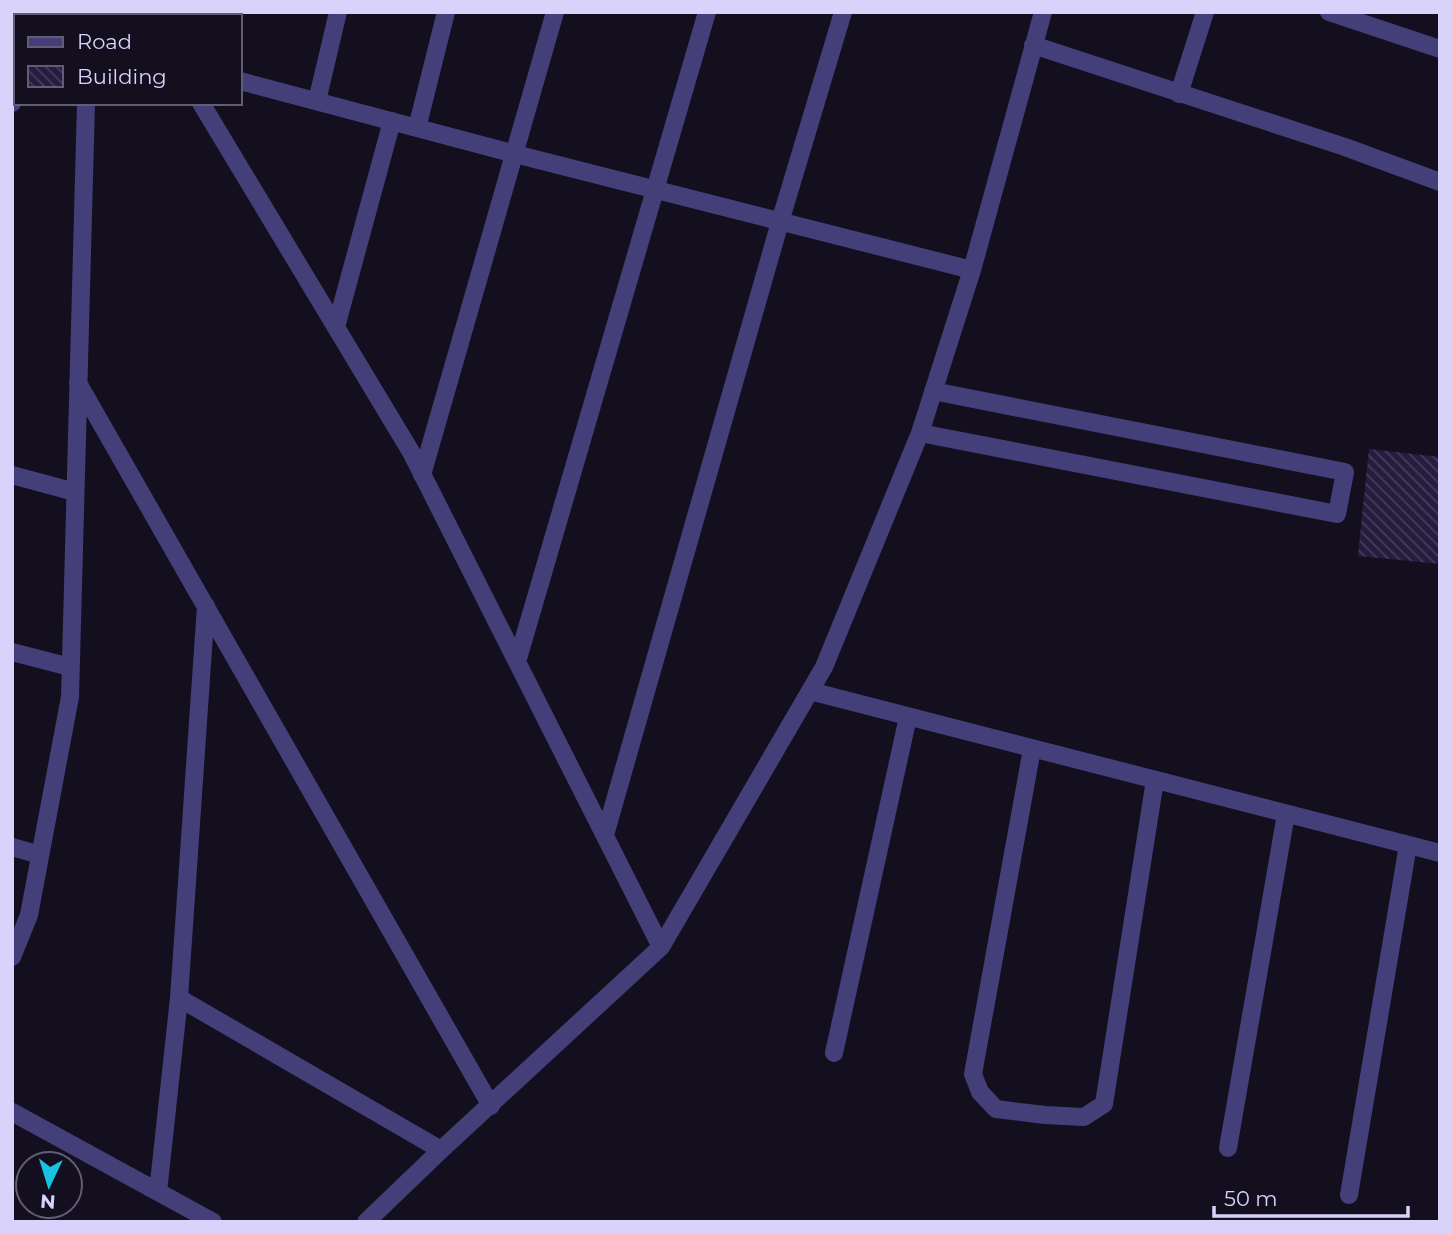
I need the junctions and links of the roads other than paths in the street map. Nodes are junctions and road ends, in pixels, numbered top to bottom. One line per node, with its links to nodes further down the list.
1 (338, 12): 13 (street)
2 (446, 12): 17 (street)
3 (555, 12): 18 (street)
4 (707, 12): 20 (street)
5 (843, 12): 21 (street)
6 (1043, 12): 9 (street)
7 (1205, 12): 12 (street)
8 (1329, 12): 10 (street)
9 (1033, 45): 12 (street); 22 (street)
10 (1440, 50)
11 (242, 82): 13 (street)
12 (1179, 94): 19 (street)
13 (317, 101): 16 (street)
14 (86, 105): 24 (street)
15 (202, 105): 23 (street)
16 (392, 121): 17 (street); 23 (street)
17 (417, 128): 18 (street)
18 (515, 154): 20 (street); 28 (street)
19 (1440, 182)
20 (655, 190): 21 (street); 32 (street)
21 (780, 222): 22 (street); 39 (street)
22 (972, 270): 25 (street)
23 (335, 327): 28 (street)
24 (78, 383): 29 (street); 30 (street)
25 (933, 391): 26 (street); 26 (street)
26 (920, 433): 34 (street)
27 (12, 475): 29 (street)
28 (422, 475): 32 (street)
29 (75, 492): 33 (street)
30 (206, 606): 46 (street); 48 (street)
31 (12, 652): 33 (street)
32 (517, 662): 39 (street)
33 (71, 667): 43 (street)
34 (810, 691): 35 (street); 44 (street)
35 (908, 717): 36 (street); 47 (street)
36 (1032, 749): 37 (street); 37 (street)
37 (1155, 780): 38 (street)
38 (1286, 814): 40 (street); 50 (street)
39 (605, 835): 44 (street)
40 (1408, 845): 42 (street); 53 (street)
41 (12, 847): 43 (street)
42 (1440, 853)
43 (40, 855): 45 (street)
44 (661, 947): 48 (street)
45 (12, 957)
46 (179, 998): 51 (street); 52 (street)
47 (834, 1053)
48 (491, 1106): 51 (street)
49 (12, 1112): 52 (street)
50 (1228, 1148)
51 (441, 1150): 55 (street)
52 (158, 1192): 54 (street)
53 (1349, 1195)
54 (213, 1222)
55 (366, 1222)

